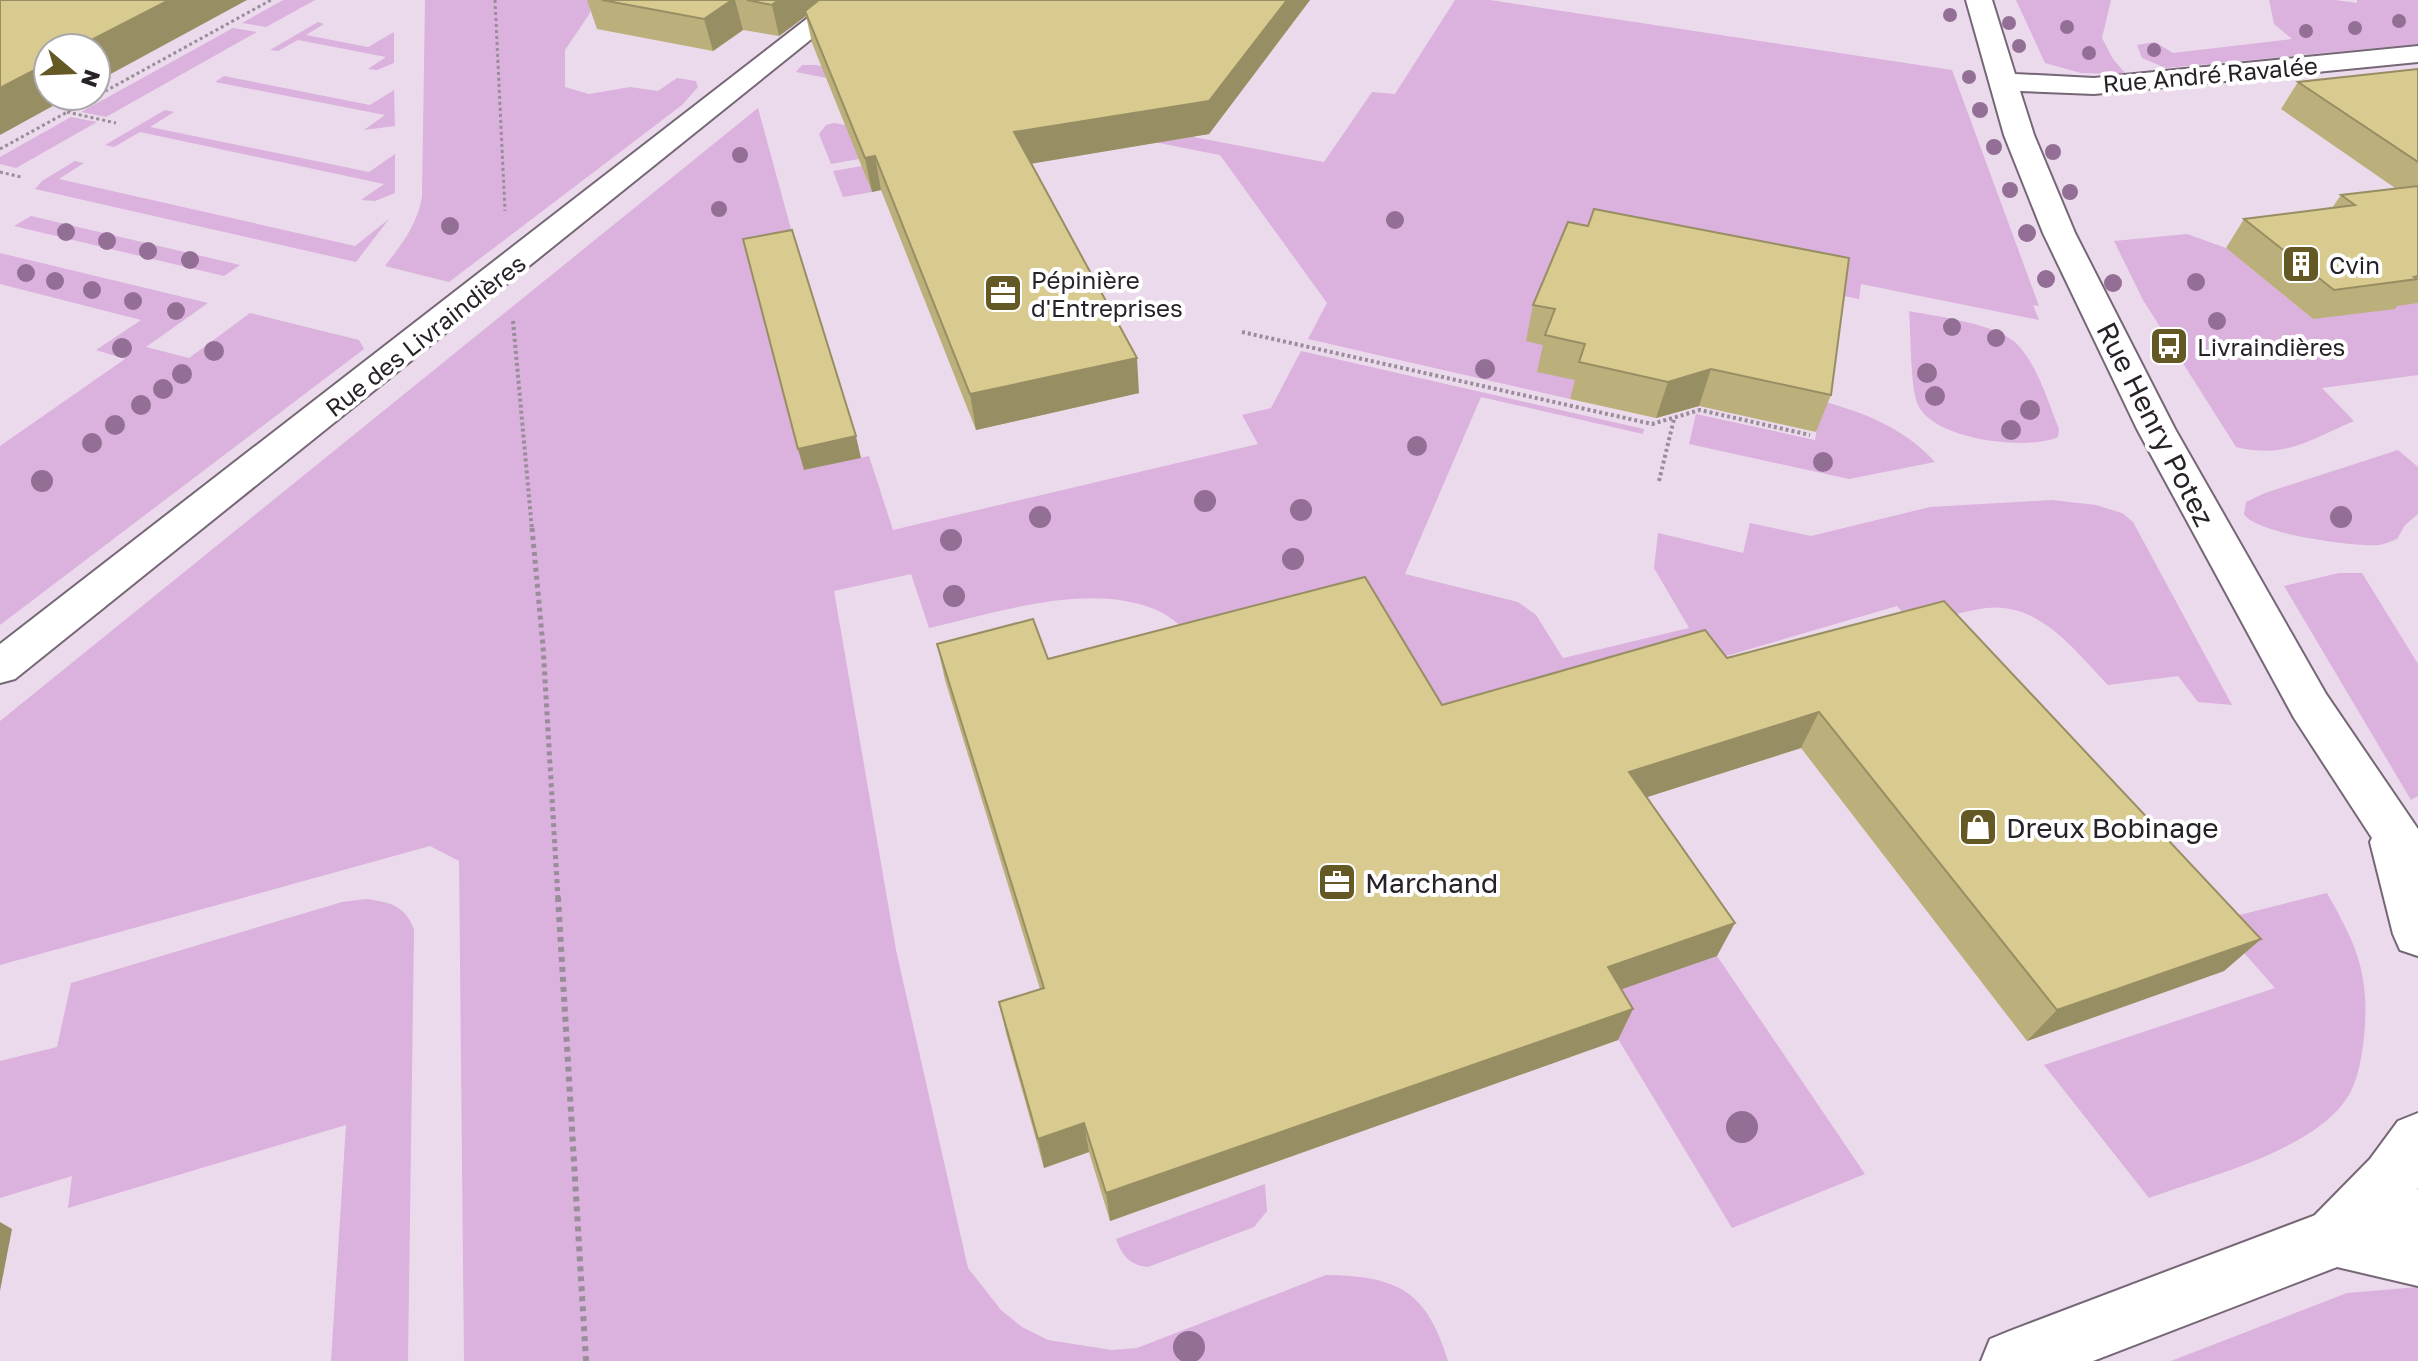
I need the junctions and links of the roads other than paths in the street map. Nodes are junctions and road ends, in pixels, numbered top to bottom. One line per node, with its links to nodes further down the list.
1 (847, 0): 5 (street, Rue des Livraindières)
2 (1979, 0): 4 (street, Rue Henry Potez)
3 (2418, 54): 4 (street, Rue André Ravalée)
4 (2001, 82): 6 (street, Rue Henry Potez)
5 (0, 667)
6 (2403, 834): 7 (street, Rue Henry Potez); 8 (street, Rue Henry Potez)
7 (2418, 869)
8 (2418, 934)
9 (2418, 1140): 11 (street)
10 (2418, 1218): 11 (street)
11 (2334, 1238): 12 (street); 13 (street)
12 (2418, 1256)
13 (2012, 1361)

